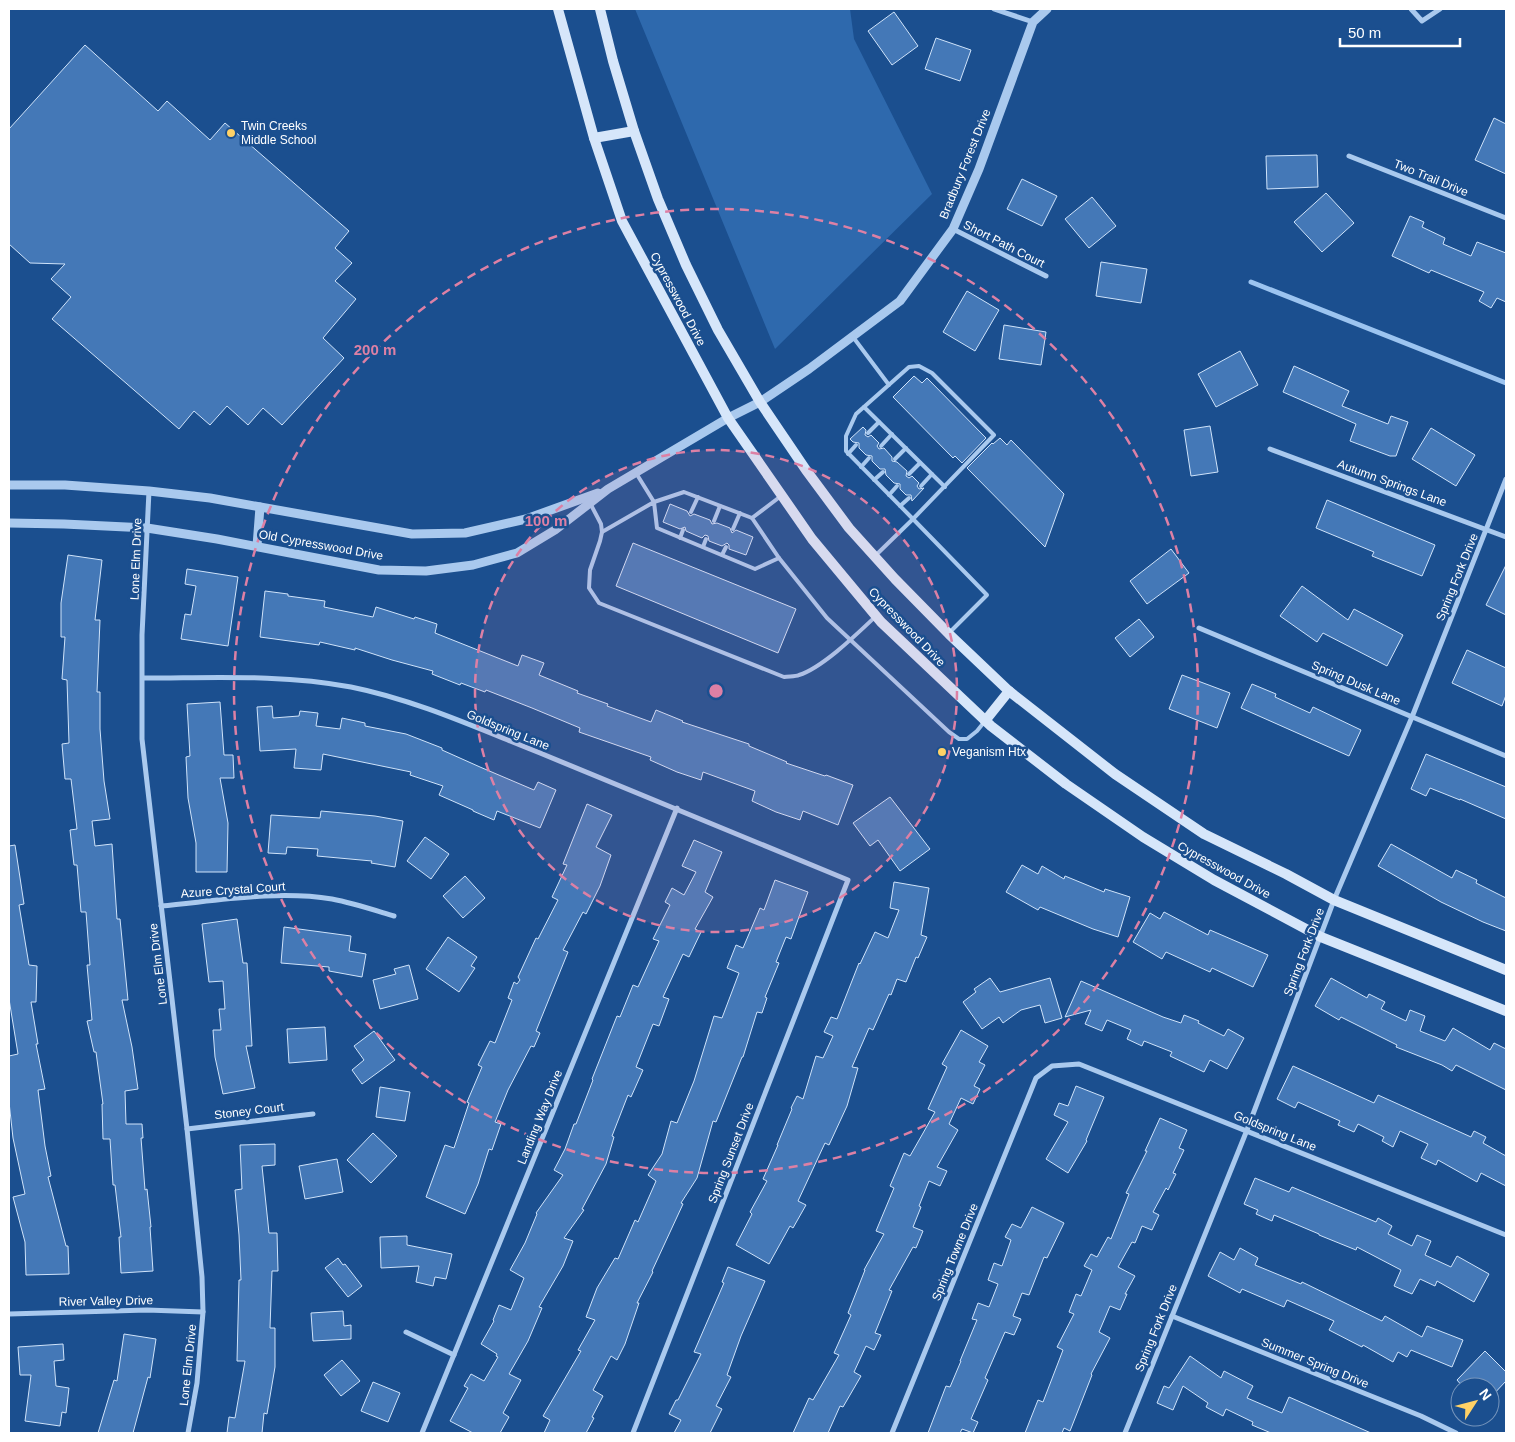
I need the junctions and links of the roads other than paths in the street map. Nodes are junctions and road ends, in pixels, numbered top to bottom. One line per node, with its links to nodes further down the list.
1 (558, 9): 9 (main road, Cypresswood Drive)
2 (600, 9): 8 (main road, Cypresswood Drive)
3 (994, 9): 7 (street)
4 (1047, 9): 7 (street, Bradbury Forest Drive)
5 (1411, 9): 6 (street)
6 (1440, 9)
7 (1033, 22): 12 (street, Bradbury Forest Drive)
8 (634, 131): 9 (main road); 16 (main road, Cypresswood Drive)
9 (594, 138): 18 (main road, Cypresswood Drive)
10 (1349, 156): 11 (street, Two Trail Drive)
11 (1506, 218)
12 (953, 229): 13 (street, Short Path Court); 14 (street, Bradbury Forest Drive)
13 (1046, 276)
14 (853, 337): 15 (lane); 16 (street, Bradbury Forest Drive)
15 (889, 385): 17 (lane); 40 (lane)
16 (760, 402): 18 (street, Old Cypresswood Drive); 70 (main road, Cypresswood Drive)
17 (864, 407): 19 (lane); 26 (lane)
18 (728, 418): 32 (street, Old Cypresswood Drive); 44 (main road, Cypresswood Drive)
19 (879, 422): 20 (lane); 21 (lane)
20 (868, 433)
21 (892, 434): 23 (lane); 24 (lane)
22 (856, 445): 26 (lane)
23 (881, 446)
24 (906, 448): 28 (lane); 29 (lane)
25 (1270, 449): 61 (street, Autumn Springs Lane)
26 (848, 454): 30 (lane)
27 (869, 458): 30 (lane)
28 (895, 459)
29 (920, 463): 33 (lane); 34 (lane)
30 (861, 467): 36 (lane)
31 (883, 472): 36 (lane)
32 (636, 473): 41 (street, Old Cypresswood Drive); 47 (lane)
33 (909, 474)
34 (932, 474): 39 (lane); 40 (lane)
35 (1506, 479): 61 (street, Spring Fork Drive)
36 (874, 480): 43 (lane)
37 (9, 485): 42 (street, Old Cypresswood Drive)
38 (897, 486): 43 (lane)
39 (921, 486)
40 (945, 487): 55 (lane)
41 (608, 489): 48 (street, Old Cypresswood Drive); 51 (street, Old Cypresswood Drive)
42 (149, 491): 51 (street, Old Cypresswood Drive); 58 (street, Lone Elm Drive)
43 (889, 494): 50 (lane)
44 (781, 496): 54 (lane); 72 (main road, Cypresswood Drive)
45 (698, 497): 47 (lane); 49 (lane); 52 (lane)
46 (909, 498): 50 (lane)
47 (654, 502): 62 (lane); 64 (lane)
48 (590, 503): 62 (lane); 66 (street, Old Cypresswood Drive)
49 (720, 506): 53 (lane); 56 (lane)
50 (900, 506): 55 (lane)
51 (260, 507): 66 (street)
52 (691, 512)
53 (740, 513): 54 (lane); 59 (lane)
54 (752, 518): 71 (lane)
55 (913, 519): 70 (lane); 74 (lane)
56 (714, 521)
57 (9, 523): 58 (street, Old Cypresswood Drive)
58 (147, 528): 66 (street, Old Cypresswood Drive); 76 (street, Lone Elm Drive)
59 (733, 529)
60 (683, 530): 64 (lane)
61 (1487, 530): 63 (street, Autumn Springs Lane); 78 (street, Spring Fork Drive)
62 (602, 532): 75 (lane)
63 (1506, 537)
64 (680, 538): 67 (lane)
65 (706, 539): 67 (lane)
66 (257, 546)
67 (703, 547): 69 (lane)
68 (726, 547): 69 (lane)
69 (722, 556): 71 (lane)
70 (874, 556): 74 (main road, Cypresswood Drive)
71 (779, 558): 75 (lane)
72 (876, 616): 75 (lane); 79 (main road, Cypresswood Drive)
73 (1199, 628): 78 (street, Spring Dusk Lane)
74 (949, 634): 77 (main road, Cypresswood Drive)
75 (850, 640): 79 (lane)
76 (143, 678): 81 (street, Goldspring Lane); 84 (street, Lone Elm Drive)
77 (1009, 691): 79 (main road); 83 (main road, Cypresswood Drive)
78 (1412, 717): 80 (street, Spring Dusk Lane); 83 (street, Spring Fork Drive)
79 (985, 721): 86 (main road, Cypresswood Drive)
80 (1506, 756)
81 (677, 808): 82 (street, Goldspring Lane); 98 (street, Landing Way Drive)
82 (848, 880): 101 (street, Spring Sunset Drive)
83 (1334, 900): 86 (street, Spring Fork Drive); 87 (main road, Cypresswood Drive)
84 (161, 906): 85 (street, Azure Crystal Court); 91 (street, Lone Elm Drive)
85 (394, 916)
86 (1321, 937): 88 (main road, Cypresswood Drive); 92 (street, Spring Fork Drive)
87 (1506, 970)
88 (1506, 1011)
89 (1036, 1078): 92 (street, Goldspring Lane); 102 (street, Spring Towne Drive)
90 (313, 1114): 91 (street, Stoney Court)
91 (187, 1129): 94 (street, Lone Elm Drive)
92 (1247, 1130): 93 (street, Goldspring Lane); 96 (street, Spring Fork Drive)
93 (1506, 1235)
94 (203, 1312): 95 (street, River Valley Drive); 99 (street, Lone Elm Drive)
95 (9, 1314)
96 (1172, 1316): 103 (street, Spring Fork Drive); 104 (street, Summer Spring Drive)
97 (406, 1332): 98 (street)
98 (454, 1355): 100 (street, Landing Way Drive)
99 (188, 1433)
100 (422, 1433)
101 (633, 1433)
102 (892, 1433)
103 (1124, 1433)
104 (1456, 1433)

